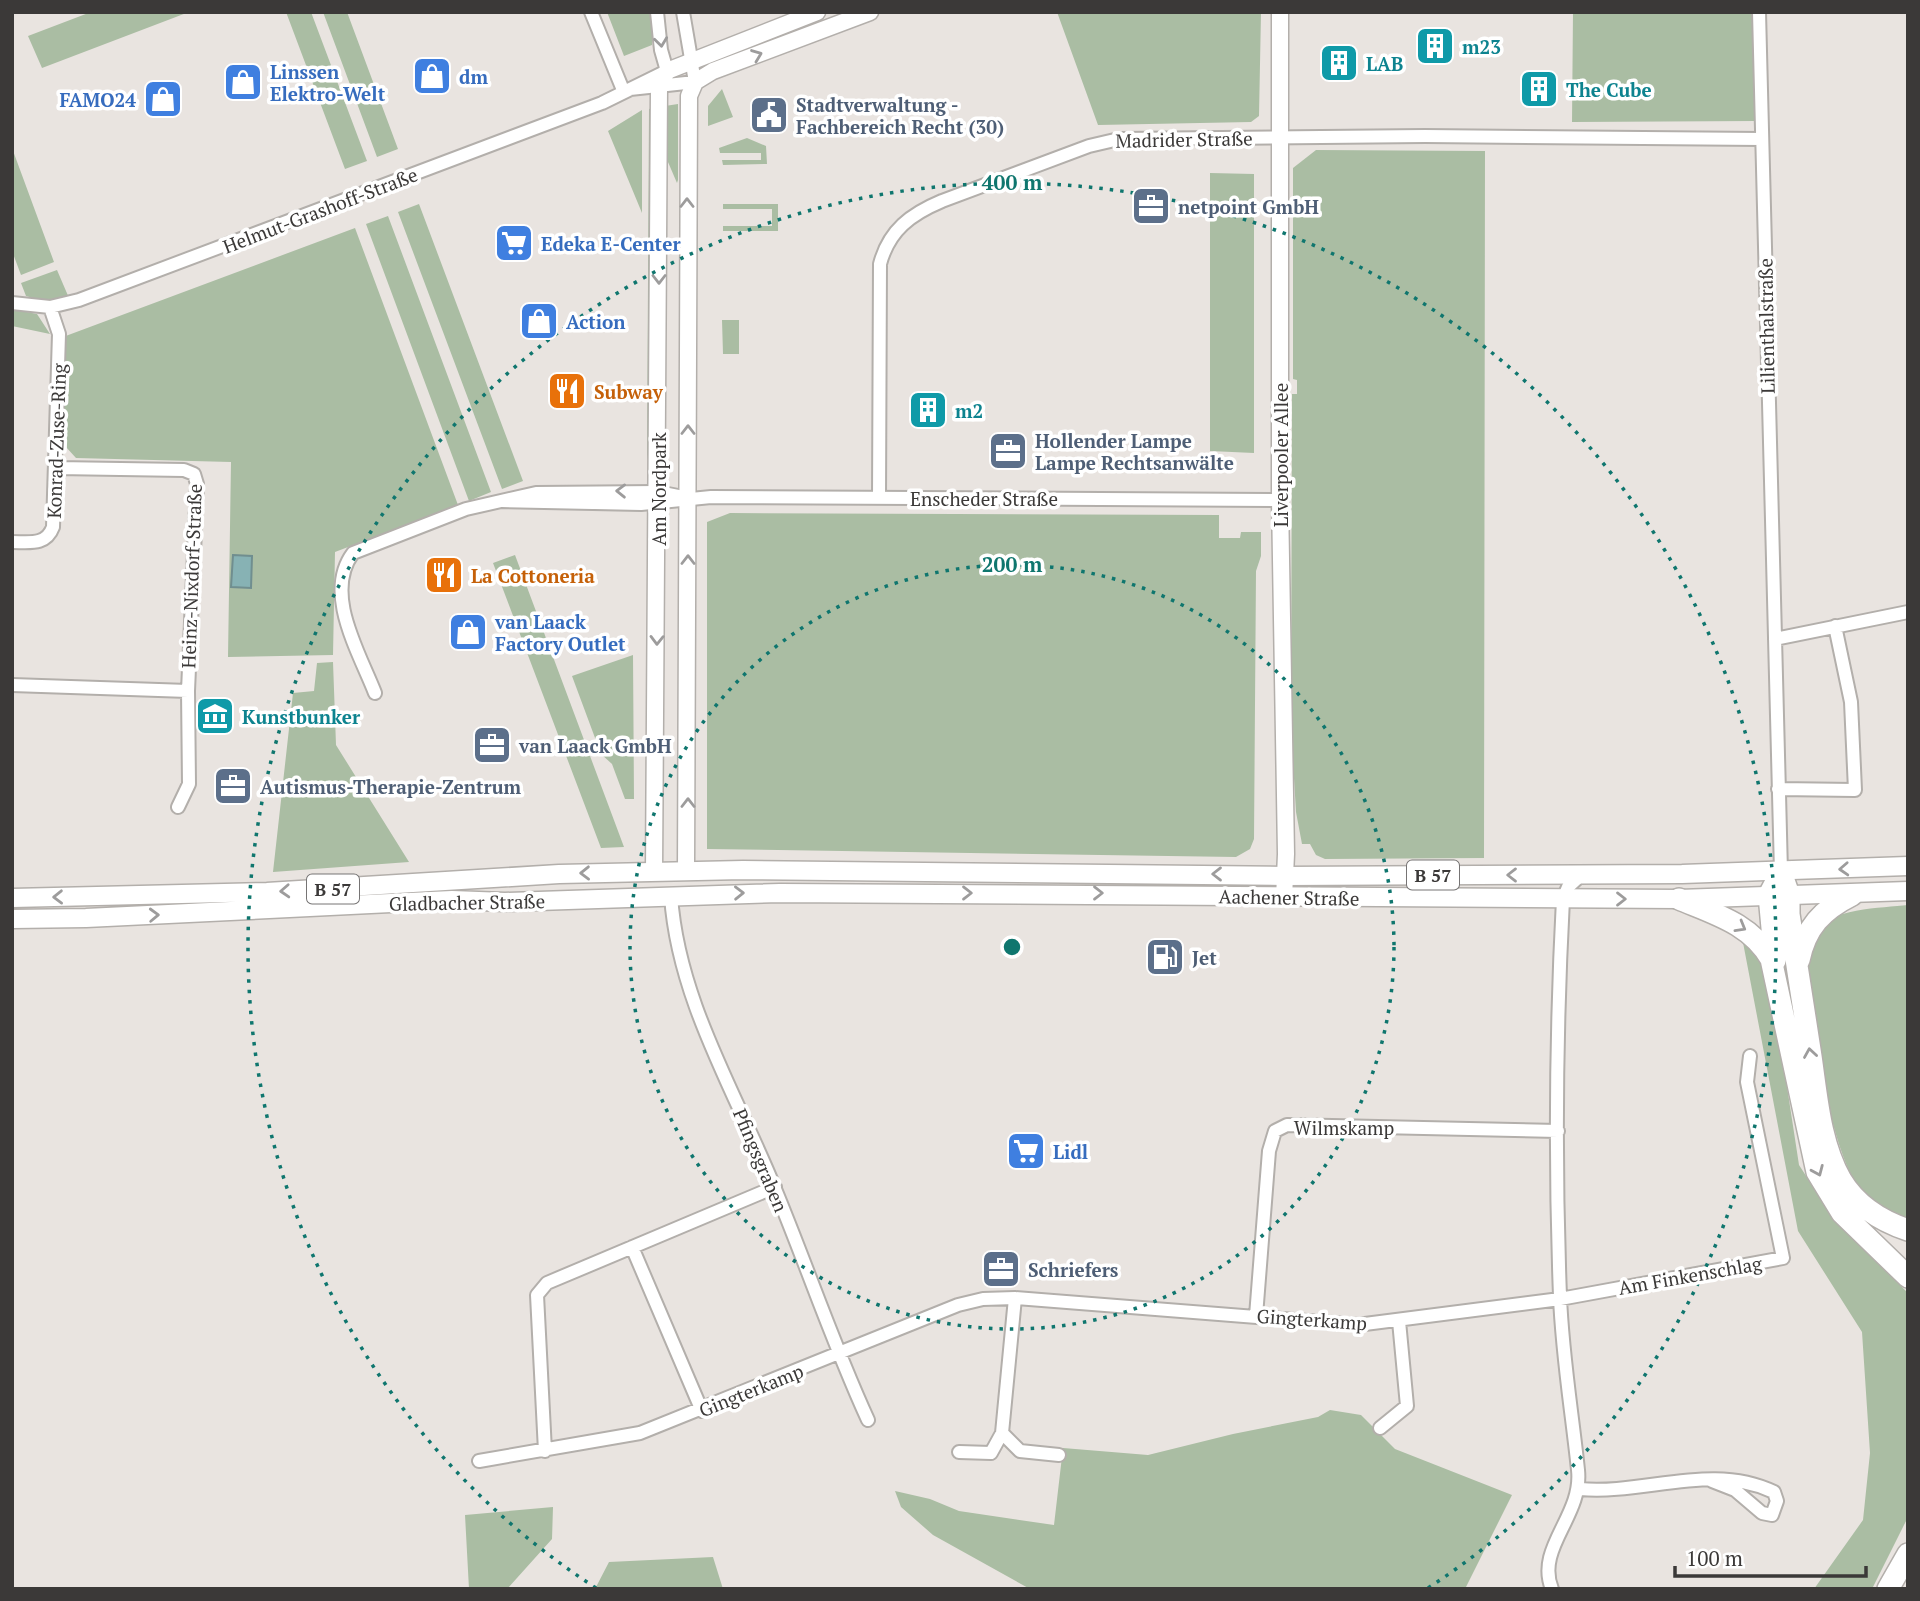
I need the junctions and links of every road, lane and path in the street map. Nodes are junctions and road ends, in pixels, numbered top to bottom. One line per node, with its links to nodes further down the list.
1 (590, 12): 12 (street)
2 (657, 12): 9 (street, one-way to 9)
3 (682, 12): 8 (street)
4 (817, 12): 8 (street)
5 (870, 12): 10 (street, one-way to 5)
6 (1280, 12): 13 (street, Liverpooler Allee)
7 (1759, 12): 14 (street, Lilienthalstraße)
8 (689, 62): 9 (street); 10 (street)
9 (667, 71): 11 (street, Am Nordpark); 12 (street, Helmut-Grashoff-Straße)
10 (695, 82): 11 (street, Helmut-Grashoff-Straße); 20 (street, Am Nordpark, one-way to 10)
11 (659, 88): 12 (street, Helmut-Grashoff-Straße); 18 (street, Am Nordpark, one-way to 18)
12 (623, 90): 16 (street, Helmut-Grashoff-Straße)
13 (1278, 138): 14 (street, Madrider Straße); 19 (street, Madrider Straße); 21 (street, Liverpooler Allee)
14 (1762, 139): 25 (street, Lilienthalstraße)
15 (12, 303): 16 (street, Helmut-Grashoff-Straße)
16 (50, 307): 17 (street, Konrad-Zuse-Ring)
17 (57, 468): 22 (street, Konrad-Zuse-Ring); 27 (street, Heinz-Nixdorf-Straße)
18 (658, 498): 20 (street, Enscheder Straße); 28 (street, Enscheder Straße); 33 (street, Am Nordpark, one-way to 33)
19 (879, 498): 20 (street, Enscheder Straße); 21 (street, Enscheder Straße)
20 (689, 499): 32 (street, Am Nordpark, one-way to 20)
21 (1280, 500): 37 (street, Liverpooler Allee)
22 (12, 542)
23 (1908, 612): 24 (street)
24 (1835, 626): 25 (street); 29 (street)
25 (1775, 639): 29 (street, Lilienthalstraße)
26 (12, 685): 27 (street, Heinz-Nixdorf-Straße)
27 (188, 691): 30 (street, Heinz-Nixdorf-Straße)
28 (375, 693)
29 (1778, 789): 34 (street, Lilienthalstraße)
30 (178, 807)
31 (1908, 866): 34 (main road, Aachener Straße / B 57, one-way to 34)
32 (686, 871): 33 (main road, B 57); 35 (main road, Aachener Straße / B 57); 42 (main road)
33 (654, 872): 42 (main road); 43 (main road, Gladbacher Straße / B 57, one-way to 43)
34 (1781, 872): 36 (main road, Aachener Straße / B 57); 40 (highway)
35 (907, 873): 37 (main road, Aachener Straße / B 57, one-way to 35); 39 (main road)
36 (1581, 875): 37 (main road, Aachener Straße / B 57, one-way to 37); 45 (street)
37 (1285, 876): 44 (street, Liverpooler Allee)
38 (1908, 891): 41 (main road, Aachener Straße / B 57)
39 (860, 894): 42 (main road, Aachener Straße / B 57, one-way to 39); 44 (main road, Aachener Straße / B 57, one-way to 44)
40 (1779, 895): 41 (main road, Aachener Straße / B 57); 46 (main road, Aachener Straße / B 57); 48 (highway); 49 (highway)
41 (1852, 895): 48 (highway)
42 (671, 896): 47 (main road, Gladbacher Straße / B 57, one-way to 42); 52 (street, Pfingsgraben)
43 (12, 898)
44 (1284, 898): 45 (main road, Aachener Straße / B 57)
45 (1563, 899): 46 (main road, Aachener Straße / B 57, one-way to 46); 51 (street)
46 (1679, 899): 49 (highway, one-way to 49)
47 (12, 919)
48 (1797, 970): 53 (highway, one-way to 48)
49 (1778, 994): 55 (highway, one-way to 55)
50 (1750, 1056): 57 (street, Am Finkenschlag)
51 (1558, 1131): 57 (street); 58 (street, Wilmskamp)
52 (775, 1187): 54 (street); 60 (street, Pfingsgraben)
53 (1908, 1230)
54 (632, 1247): 61 (street); 65 (street)
55 (1908, 1277)
56 (1015, 1298): 58 (street, Gingterkamp); 60 (street, Gingterkamp); 64 (street)
57 (1560, 1299): 59 (street, Gingterkamp); 70 (street)
58 (1256, 1316): 59 (street, Gingterkamp)
59 (1399, 1321): 63 (street)
60 (838, 1356): 61 (street, Gingterkamp); 62 (street, Pfingsgraben)
61 (702, 1410): 65 (street, Gingterkamp)
62 (868, 1420)
63 (1380, 1428)
64 (1002, 1433): 66 (street); 67 (street)
65 (545, 1451): 68 (street, Gingterkamp)
66 (959, 1452)
67 (1059, 1455)
68 (479, 1461)
69 (1712, 1481): 69 (street); 70 (street)
70 (1580, 1489): 72 (street)
71 (1908, 1554): 73 (highway)
72 (1552, 1589)
73 (1888, 1589)

